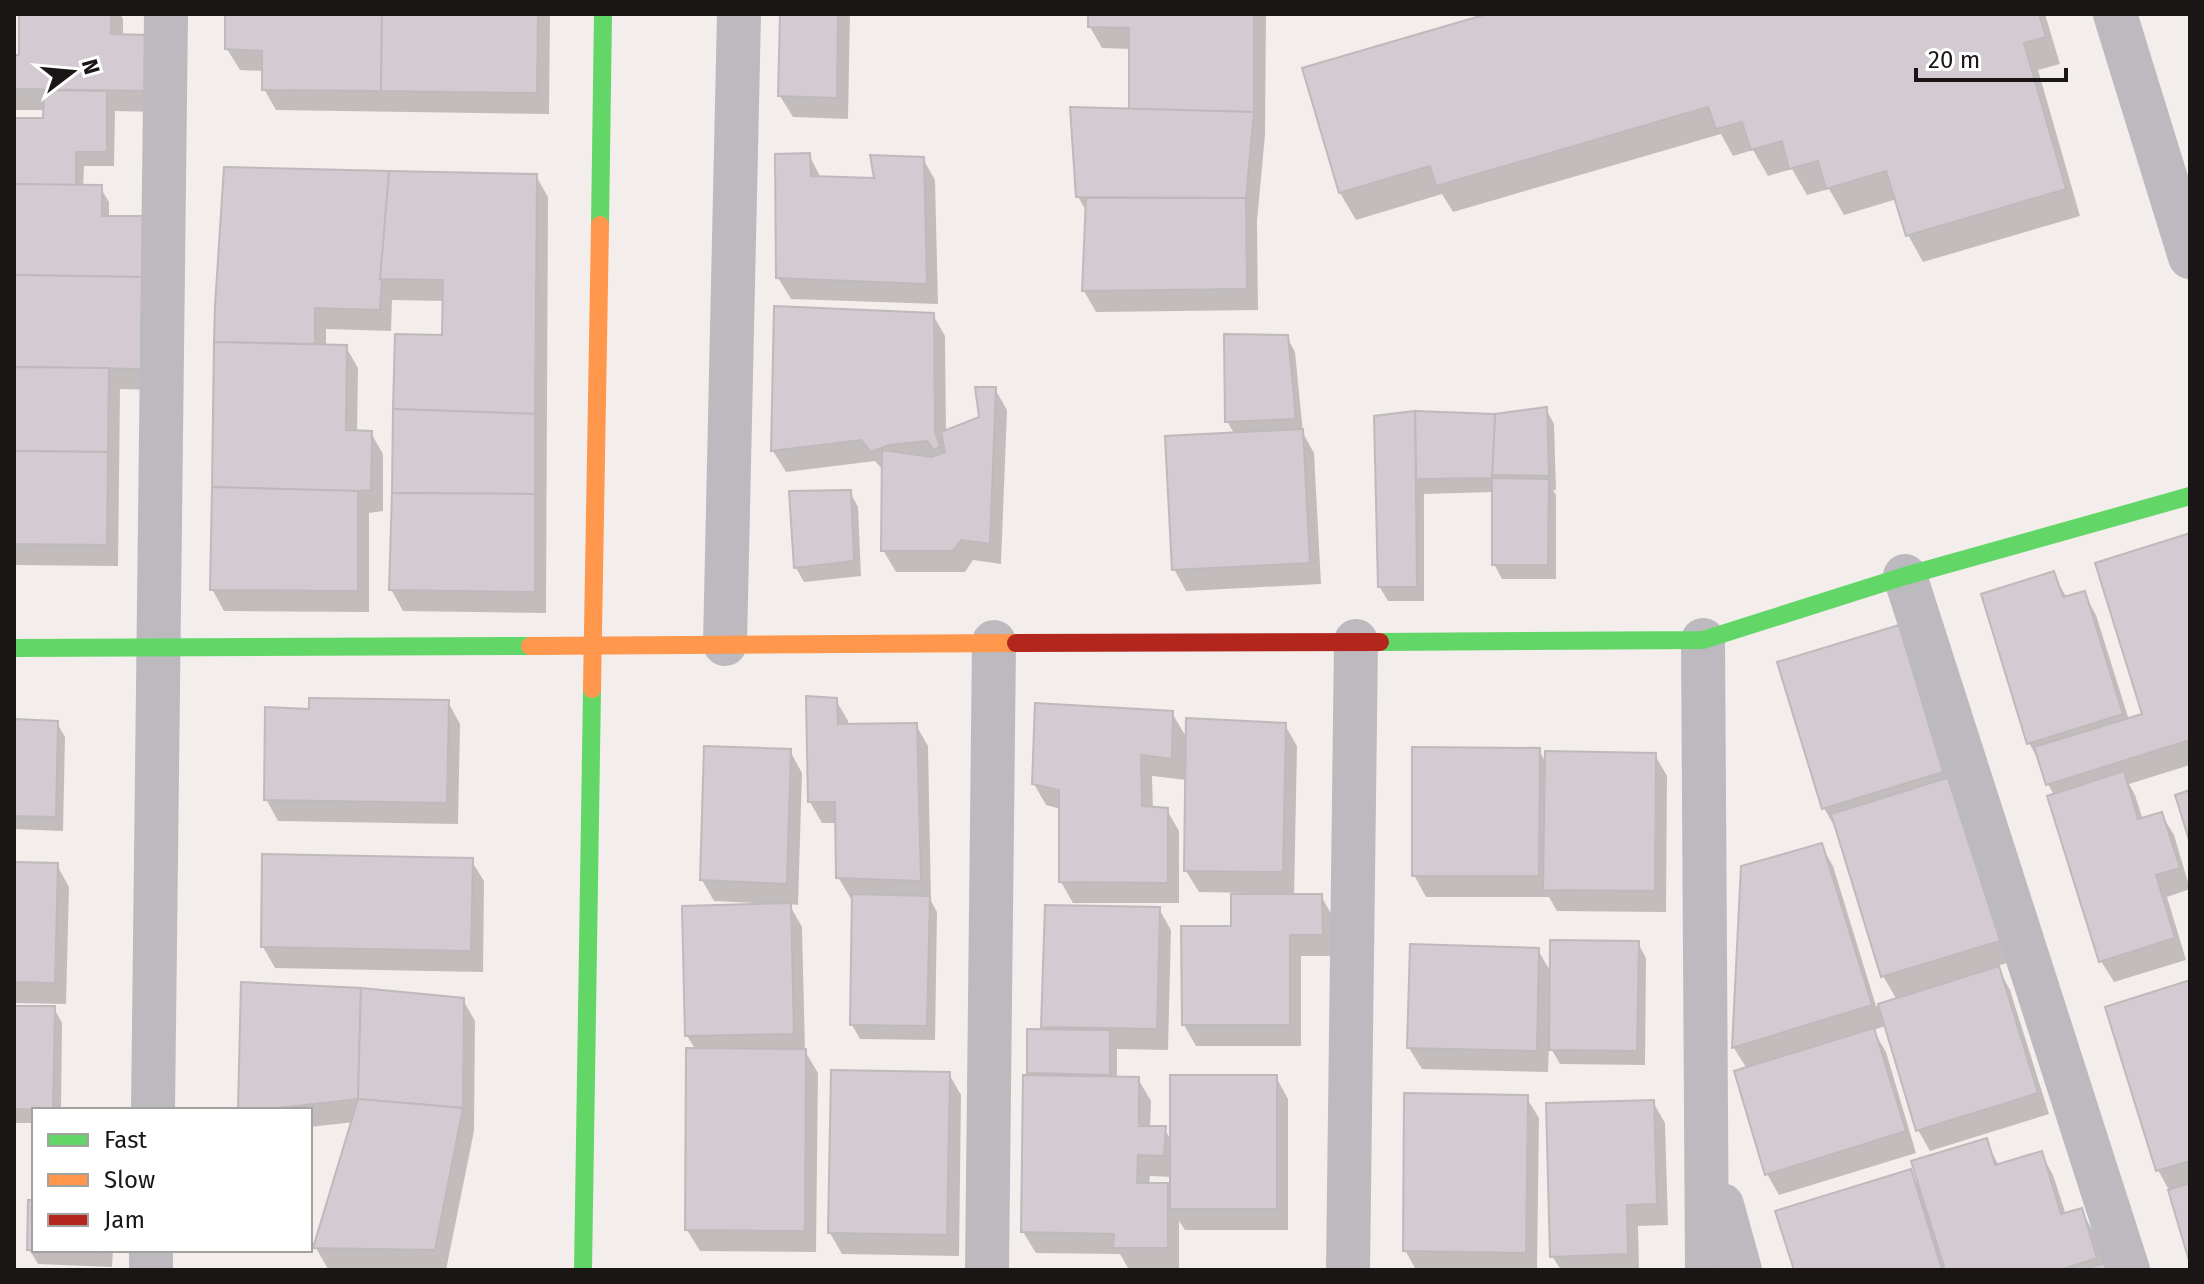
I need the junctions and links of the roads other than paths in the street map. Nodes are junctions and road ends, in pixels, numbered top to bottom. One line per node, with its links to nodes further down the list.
1 (166, 14): 13 (street)
2 (603, 14): 11 (street)
3 (739, 14): 12 (street)
4 (2115, 14): 5 (street)
5 (2190, 257)
6 (2190, 496): 7 (street)
7 (1905, 576): 8 (street); 22 (street)
8 (1703, 640): 9 (street); 16 (street)
9 (1356, 641): 10 (street); 19 (street)
10 (994, 642): 12 (street); 18 (street)
11 (593, 644): 12 (street); 13 (street); 17 (street)
12 (725, 644)
13 (158, 647): 14 (street); 15 (street)
14 (14, 648)
15 (153, 1108)
16 (1706, 1145): 20 (street); 21 (street)
17 (583, 1270)
18 (987, 1270)
19 (1348, 1270)
20 (1707, 1270)
21 (1740, 1270)
22 (2128, 1270)

